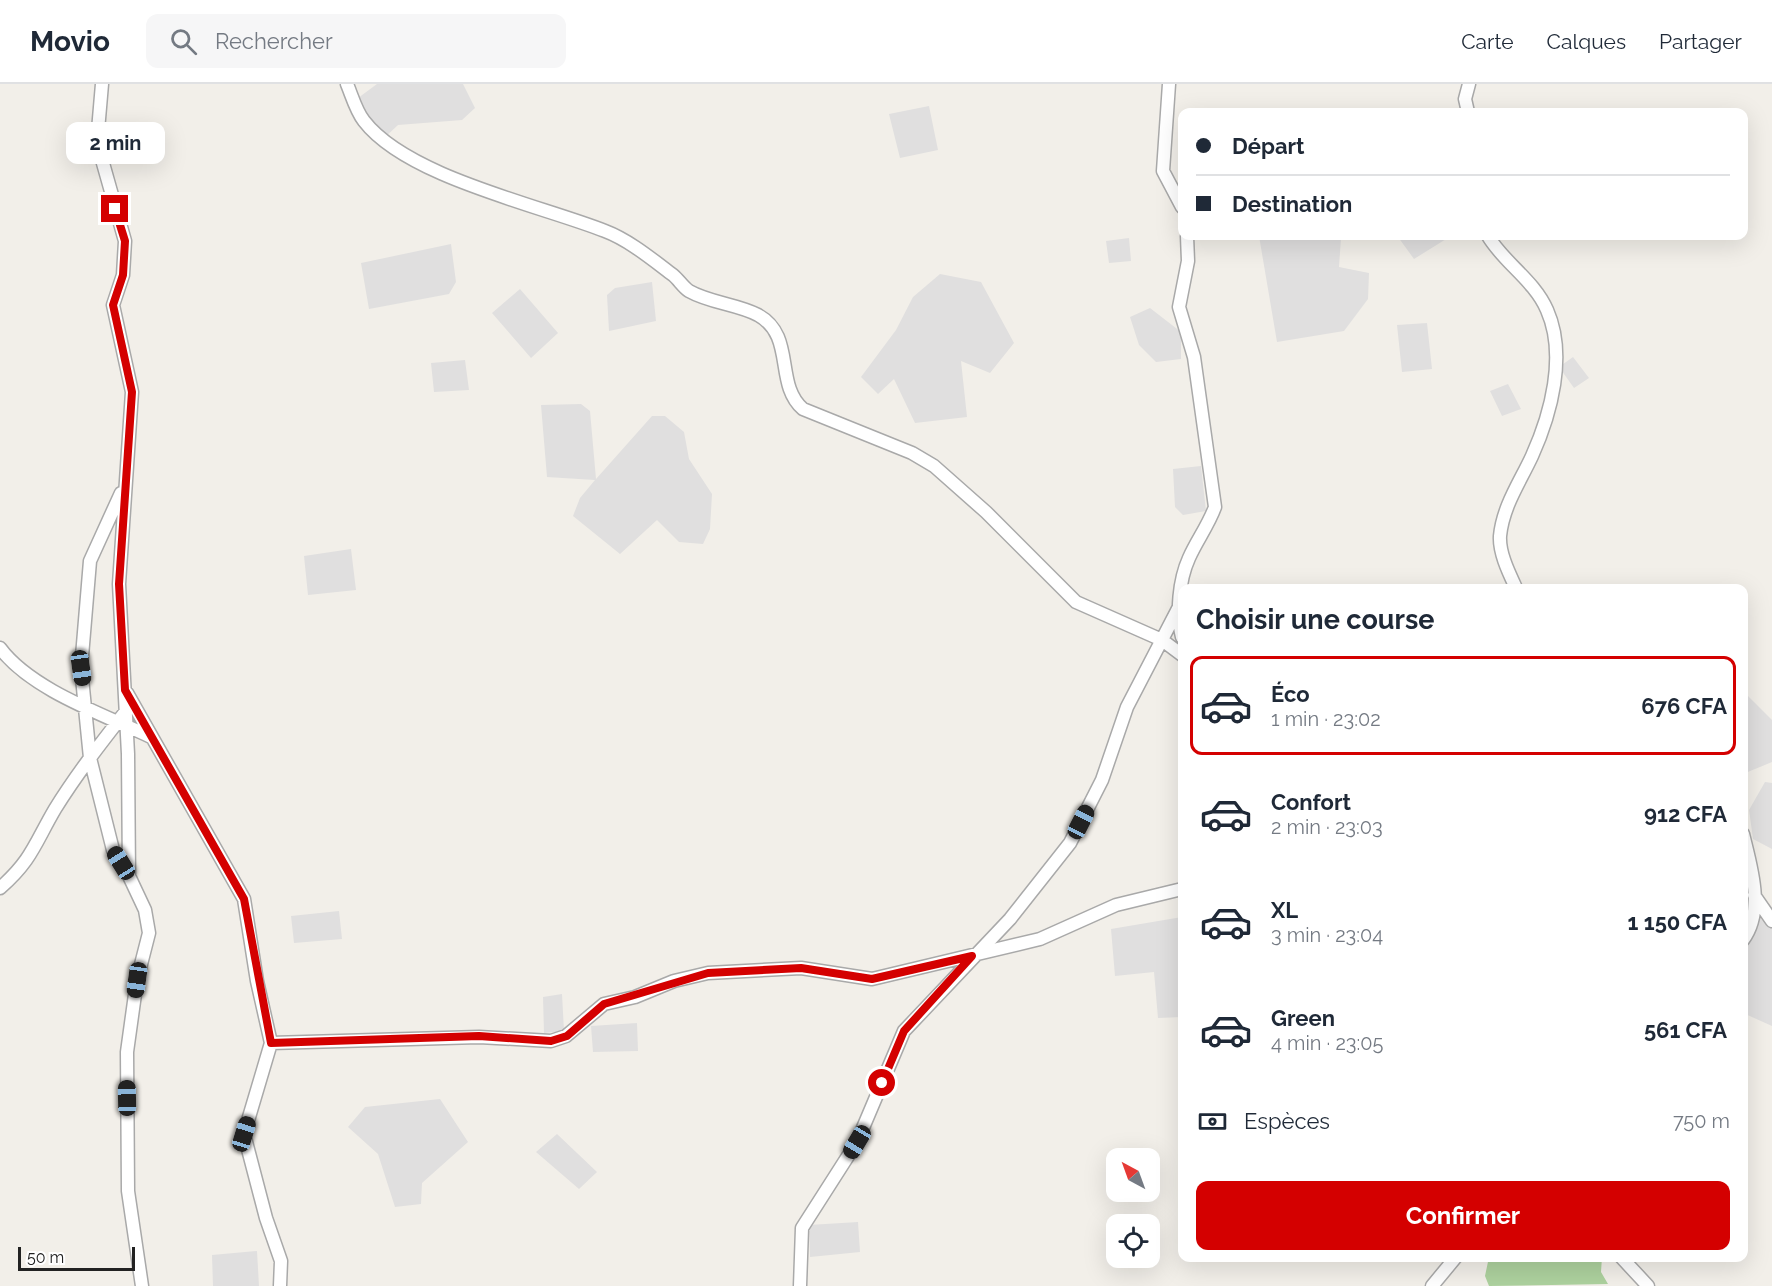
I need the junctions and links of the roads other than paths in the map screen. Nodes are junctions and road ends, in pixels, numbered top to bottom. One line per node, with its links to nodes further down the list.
1 (102, 84): 9 (street)
2 (347, 84): 13 (street)
3 (1169, 84): 6 (street)
4 (1469, 84): 5 (street)
5 (1467, 108)
6 (1178, 199)
7 (1187, 240): 10 (street)
8 (1492, 240): 11 (street)
9 (124, 486): 16 (street); 17 (street)
10 (1181, 584)
11 (1514, 584)
12 (1178, 607): 13 (street)
13 (1162, 640): 15 (street); 28 (street)
14 (0, 648): 17 (street)
15 (1178, 652)
16 (125, 690): 18 (street); 19 (street)
17 (86, 706): 18 (street); 20 (street)
18 (122, 724): 19 (street); 20 (street); 22 (street)
19 (151, 737): 29 (street)
20 (90, 758): 22 (street); 23 (street)
21 (1748, 854): 25 (street)
22 (129, 876): 32 (street)
23 (0, 888)
24 (1178, 890): 28 (street)
25 (1754, 895): 26 (street); 27 (street)
26 (1772, 921)
27 (1748, 927)
28 (972, 956): 29 (street); 34 (street)
29 (271, 1043): 33 (street)
30 (1452, 1262): 35 (street)
31 (1626, 1262): 36 (street)
32 (142, 1286)
33 (280, 1286)
34 (800, 1286)
35 (1432, 1286)
36 (1648, 1286)

